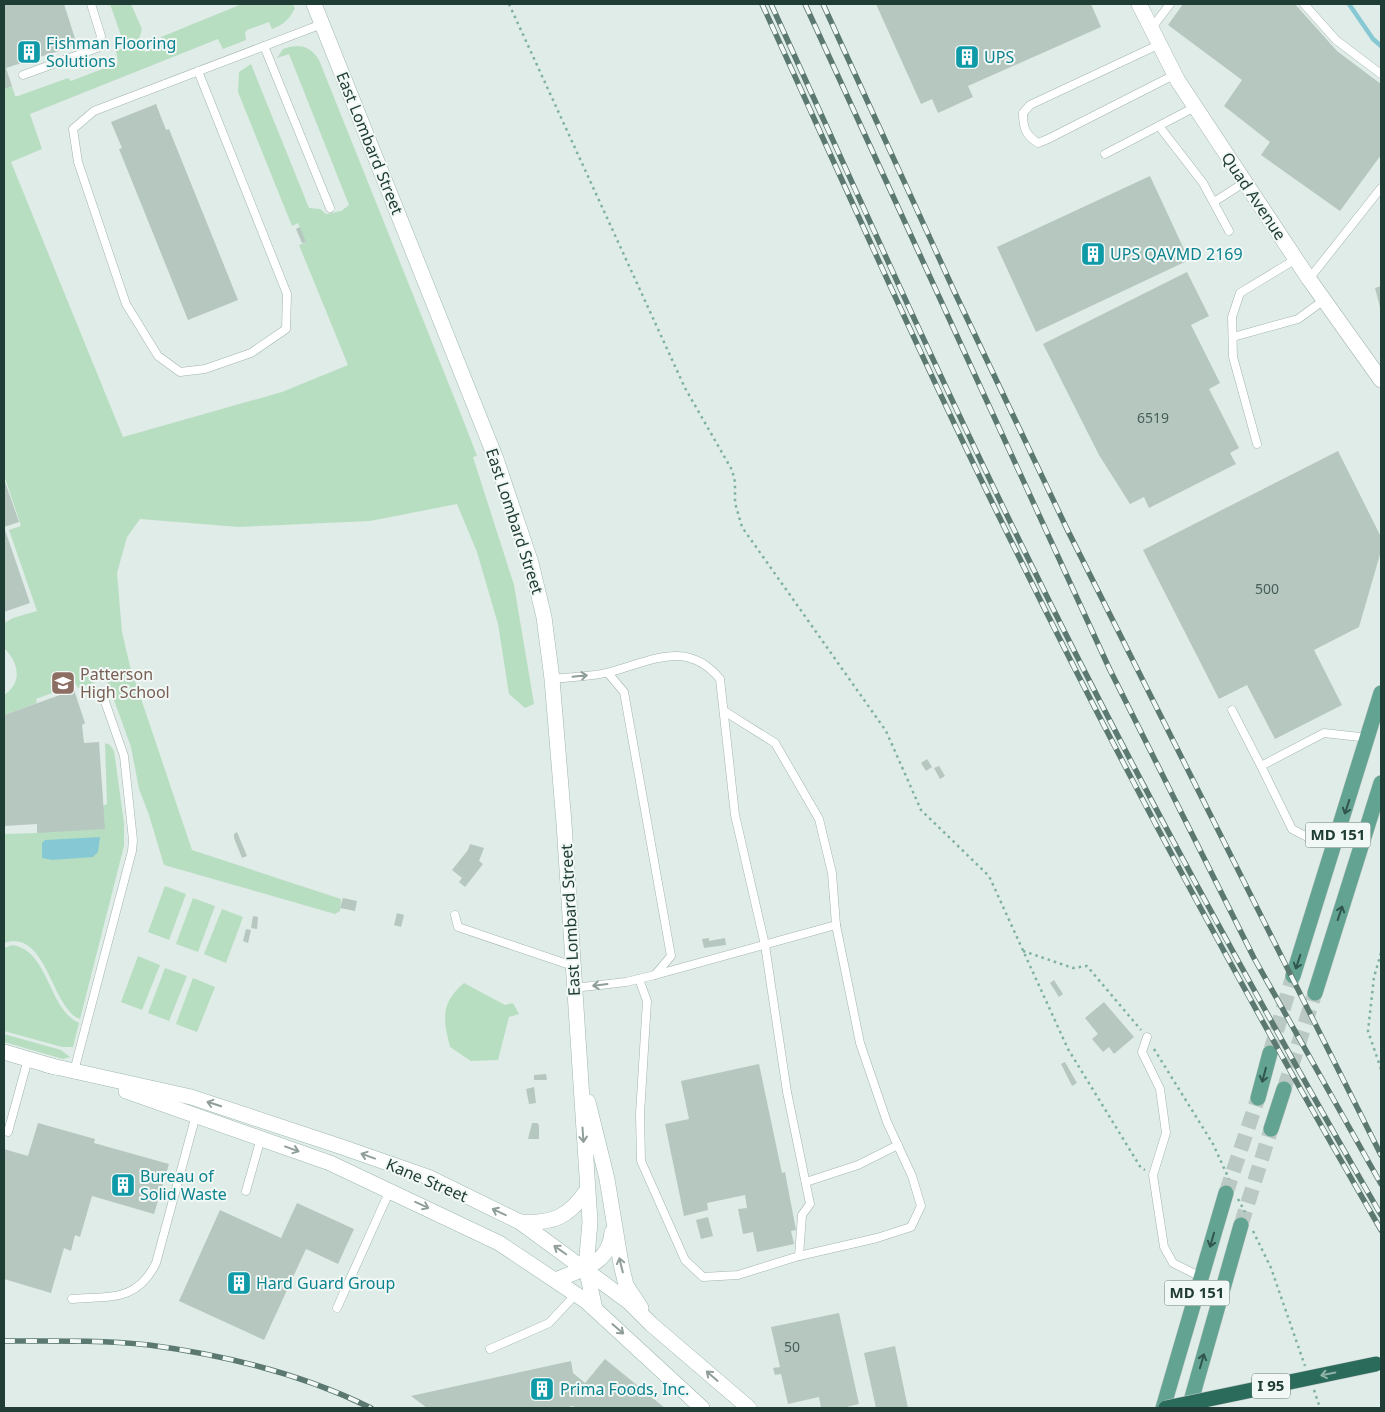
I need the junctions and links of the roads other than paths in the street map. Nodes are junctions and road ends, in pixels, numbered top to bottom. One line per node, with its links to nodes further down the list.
1 (91, 4): 12 (lane)
2 (314, 4): 6 (main road, East Lombard Street)
3 (1139, 4): 7 (main road, Quad Avenue)
4 (1170, 4): 7 (lane)
5 (1304, 4): 11 (lane)
6 (322, 24): 9 (lane); 29 (main road, East Lombard Street)
7 (1151, 29): 8 (main road, Quad Avenue)
8 (1158, 45): 13 (main road, Quad Avenue); 13 (lane)
9 (264, 46): 10 (lane); 20 (lane)
10 (198, 71): 10 (lane)
11 (1381, 74)
12 (23, 75)
13 (1174, 75): 14 (main road, Quad Avenue)
14 (1195, 107): 15 (lane); 17 (main road, Quad Avenue)
15 (1159, 126): 16 (lane); 19 (lane)
16 (1104, 154)
17 (1244, 182): 19 (lane); 22 (main road, Quad Avenue)
18 (1381, 188): 23 (lane)
19 (1214, 202): 21 (lane)
20 (330, 208)
21 (1229, 231)
22 (1296, 259): 23 (main road, Quad Avenue); 25 (lane)
23 (1309, 279): 24 (main road, Quad Avenue)
24 (1324, 300): 25 (lane); 26 (main road, Quad Avenue)
25 (1233, 337): 27 (lane)
26 (1381, 380)
27 (1257, 444)
28 (608, 672): 29 (lane, one-way to 28); 33 (lane); 43 (lane)
29 (552, 679): 42 (main road, East Lombard Street)
30 (1381, 693): 34 (main road, MD 151)
31 (103, 696): 54 (lane)
32 (1232, 710): 35 (lane)
33 (724, 711): 40 (lane); 41 (lane)
34 (1369, 738): 35 (lane); 36 (main road, MD 151)
35 (1261, 766): 38 (lane)
36 (1356, 777): 37 (main road); 38 (main road, MD 151, one-way to 38)
37 (1381, 784): 47 (main road, MD 151, one-way to 37)
38 (1336, 840): 44 (main road, MD 151, one-way to 44)
39 (455, 916): 42 (lane)
40 (836, 925): 41 (lane); 61 (lane)
41 (765, 945): 43 (lane); 62 (lane)
42 (573, 966): 46 (main road, East Lombard Street)
43 (655, 975): 45 (lane)
44 (1293, 976)
45 (639, 979): 46 (lane, one-way to 46); 70 (lane)
46 (574, 988): 53 (main road, East Lombard Street)
47 (1315, 993)
48 (1147, 1037): 72 (lane)
49 (4, 1052): 51 (main road, Kane Street)
50 (1270, 1053): 56 (main road, one-way to 56)
51 (28, 1059): 52 (main road, Kane Street); 59 (lane)
52 (47, 1064): 54 (main road, Kane Street); 57 (main road, Kane Street)
53 (579, 1069): 64 (main road, East Lombard Street, one-way to 64); 67 (main road, East Lombard Street)
54 (74, 1070): 69 (main road, Kane Street, one-way to 54)
55 (1284, 1089): 58 (main road)
56 (1258, 1098)
57 (196, 1114): 60 (main road, Kane Street); 75 (lane)
58 (1271, 1129)
59 (8, 1132)
60 (262, 1138): 63 (main road, Kane Street, one-way to 63); 66 (lane)
61 (898, 1145): 62 (lane); 70 (lane)
62 (806, 1182): 70 (lane)
63 (390, 1190): 73 (main road, Kane Street, one-way to 73); 76 (lane)
64 (587, 1190): 69 (main road); 71 (main road, East Lombard Street)
65 (1231, 1190): 72 (main road, MD 151, one-way to 72)
66 (246, 1191)
67 (612, 1217): 71 (main road); 78 (main road, one-way to 67)
68 (1246, 1221): 84 (main road, MD 151, one-way to 68)
69 (520, 1222): 71 (main road, Kane Street, one-way to 69)
70 (799, 1256)
71 (586, 1268): 73 (main road); 77 (main road, East Lombard Street); 78 (main road, Kane Street)
72 (1202, 1277): 83 (main road, MD 151)
73 (555, 1280): 74 (main road, Kane Street)
74 (576, 1294): 77 (main road, Kane Street); 79 (lane)
75 (72, 1299)
76 (336, 1308)
77 (595, 1309): 81 (main road, Kane Street, one-way to 81)
78 (651, 1324): 82 (main road, Kane Street, one-way to 78)
79 (490, 1349)
80 (1376, 1364): 83 (highway, I 95, one-way to 83, bridge)
81 (702, 1408)
82 (748, 1408)
83 (1164, 1408)
84 (1189, 1408)

